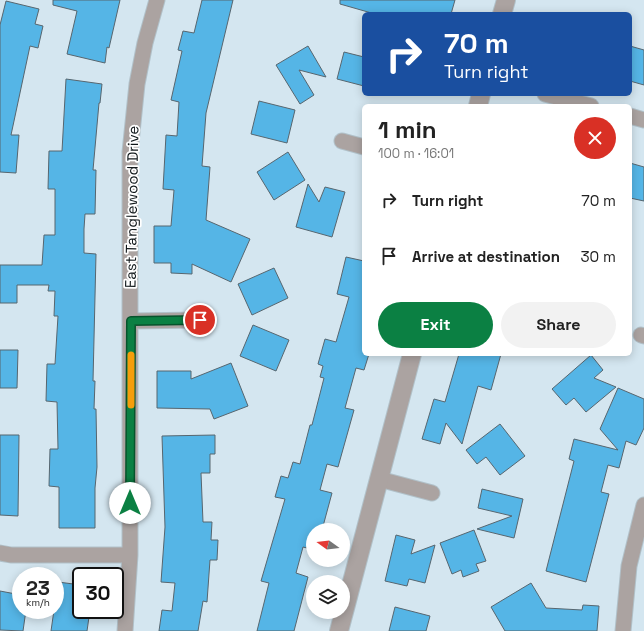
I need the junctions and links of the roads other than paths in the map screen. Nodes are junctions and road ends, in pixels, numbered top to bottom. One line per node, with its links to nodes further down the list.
1 (157, 0): 11 (street, East Tanglewood Drive)
2 (506, 0): 3 (street)
3 (503, 12)
4 (553, 96): 5 (street)
5 (583, 104)
6 (632, 117): 7 (street)
7 (644, 120)
8 (342, 141): 9 (street)
9 (362, 146)
10 (200, 320): 11 (street)
11 (131, 321): 17 (street, East Tanglewood Drive)
12 (411, 356): 13 (street)
13 (379, 479): 14 (street); 19 (street)
14 (432, 493)
15 (644, 505): 20 (street)
16 (0, 554): 17 (street)
17 (130, 555): 18 (street, East Tanglewood Drive)
18 (126, 631)
19 (339, 631)
20 (623, 631)

